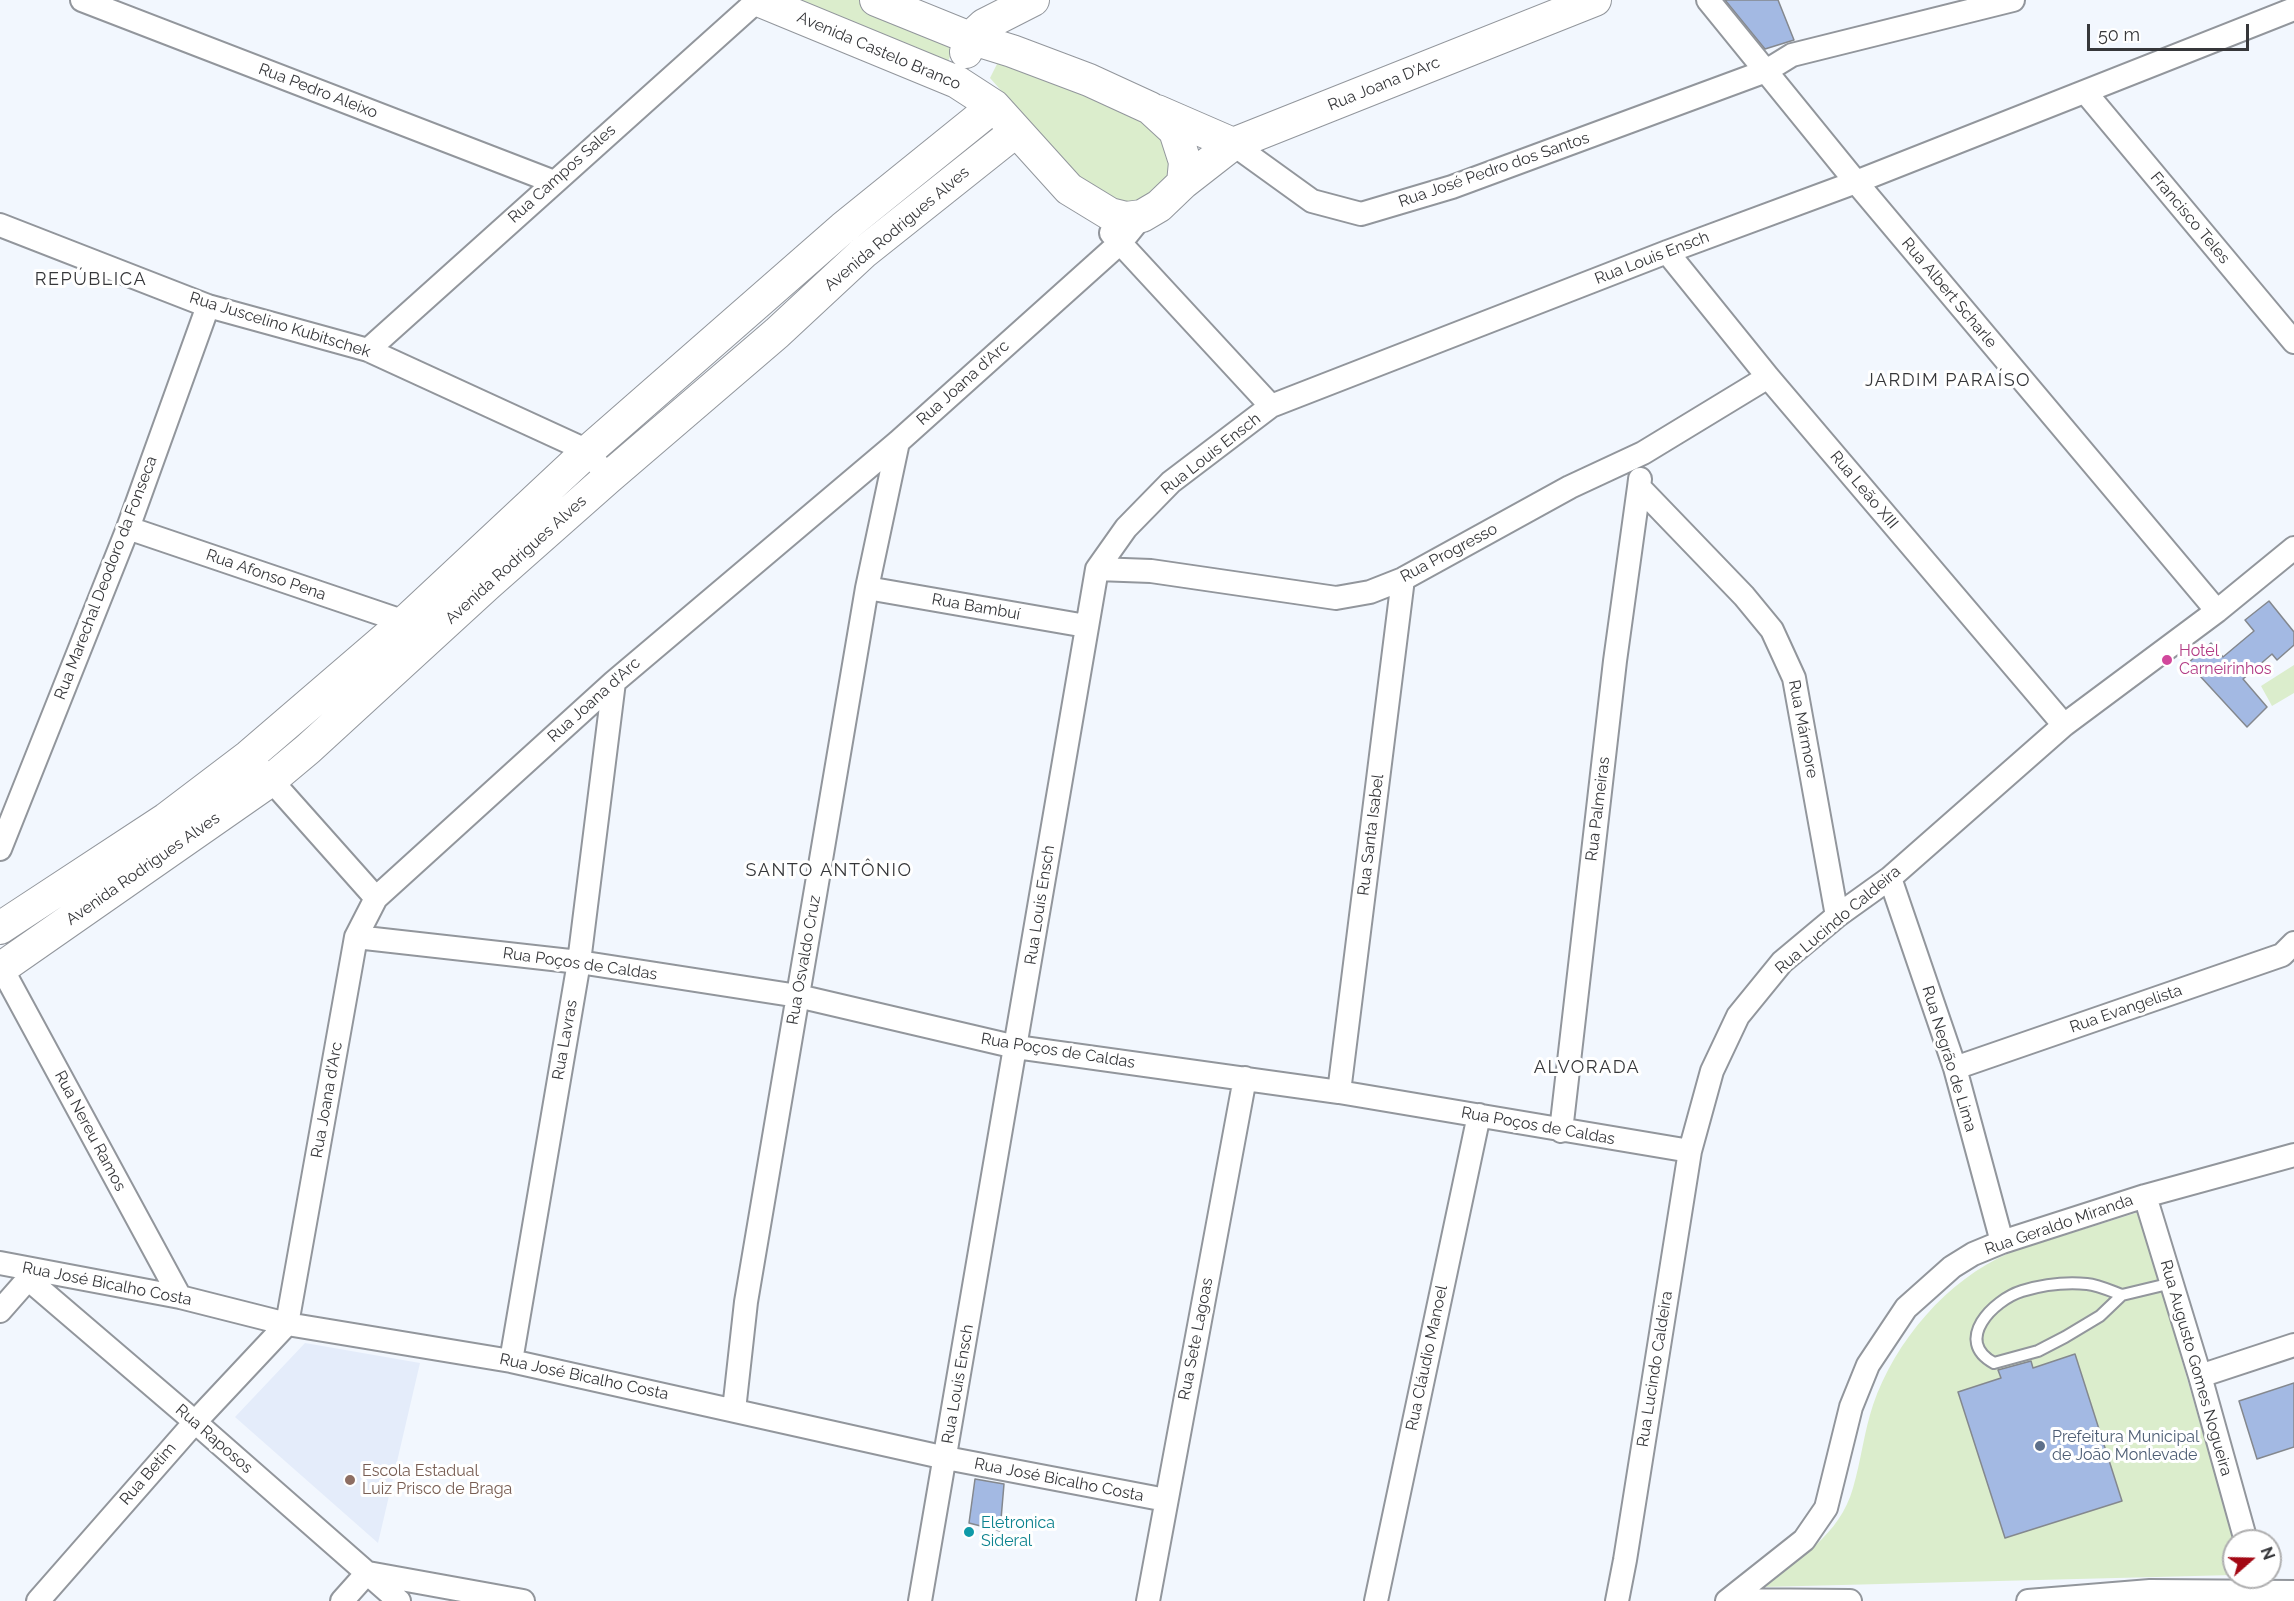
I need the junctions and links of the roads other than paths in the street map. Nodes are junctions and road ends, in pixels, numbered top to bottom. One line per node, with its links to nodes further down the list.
1 (82, 0): 17 (street, Rua Pedro Aleixo)
2 (758, 0): 11 (street, Avenida Castelo Branco); 17 (street, Rua Campos Sales)
3 (876, 0): 9 (street)
4 (1033, 0): 9 (street)
5 (1595, 0): 16 (street, Rua Joana D'Arc)
6 (1708, 0): 10 (street, Rua Albert Scharle)
7 (2013, 0): 10 (street, Rua José Pedro dos Santos)
8 (2294, 9): 12 (street, Rua Louis Ensch)
9 (970, 38): 11 (street); 14 (street)
10 (1766, 71): 16 (street, Rua José Pedro dos Santos); 18 (street, Rua Albert Scharle)
11 (957, 82): 13 (street, Avenida Castelo Branco)
12 (2086, 93): 18 (street, Rua Louis Ensch); 28 (street, Francisco Teles)
13 (994, 106): 15 (street, Avenida Castelo Branco); 23 (street, Avenida Rodrigues Alves)
14 (1150, 108): 16 (street); 19 (street)
15 (1016, 132): 20 (street, Avenida Castelo Branco); 26 (street, Avenida Rodrigues Alves)
16 (1233, 144): 19 (street, Rua Joana D'Arc)
17 (554, 182): 29 (street, Rua Campos Sales)
18 (1856, 182): 25 (street, Rua Louis Ensch); 42 (street, Rua Albert Scharle)
19 (1183, 183): 21 (street)
20 (1069, 189): 21 (street, Avenida Castelo Branco); 24 (street, Avenida Castelo Branco)
21 (1143, 216): 24 (street, Rua Joana d'Arc)
22 (0, 225): 27 (street, Rua Juscelino Kubitschek)
23 (843, 228): 26 (street); 33 (street, Avenida Rodrigues Alves)
24 (1121, 242): 31 (street, Avenida Castelo Branco); 32 (street, Rua Joana d'Arc)
25 (1667, 252): 30 (street, Rua Leão XIII); 31 (street, Rua Louis Ensch)
26 (863, 253): 35 (street, Avenida Rodrigues Alves)
27 (208, 306): 29 (street, Rua Juscelino Kubitschek); 37 (street, Rua Marechal Deodoro da Fonseca)
28 (2294, 342)
29 (368, 350): 33 (street, Rua Juscelino Kubitschek)
30 (1768, 377): 34 (street, Rua Progresso); 46 (street, Rua Leão XIII)
31 (1271, 406): 39 (street, Rua Louis Ensch)
32 (898, 442): 41 (street, Rua Osvaldo Cruz); 45 (street, Rua Joana d'Arc)
33 (588, 451): 35 (street); 44 (street, Avenida Rodrigues Alves)
34 (1643, 453): 36 (street); 40 (street, Rua Progresso)
35 (608, 478): 44 (street, Avenida Rodrigues Alves)
36 (1639, 487): 52 (street, Rua Mármore); 64 (street, Rua Palmeiras)
37 (128, 528): 44 (street, Rua Afonso Pena); 49 (street, Rua Marechal Deodoro da Fonseca)
38 (2294, 548): 42 (street, Rua Lucindo Caldeira)
39 (1097, 569): 40 (street, Rua Progresso); 43 (street, Rua Louis Ensch)
40 (1404, 579): 62 (street, Rua Santa Isabel)
41 (867, 588): 43 (street, Rua Bambuí); 58 (street, Rua Osvaldo Cruz)
42 (2217, 611): 46 (street, Rua Lucindo Caldeira)
43 (1086, 626): 59 (street, Rua Louis Ensch)
44 (415, 632): 47 (street, Avenida Rodrigues Alves); 48 (street, Avenida Rodrigues Alves)
45 (614, 682): 51 (street, Rua Joana d'Arc); 56 (street, Rua Lavras)
46 (2064, 725): 50 (street, Rua Lucindo Caldeira)
47 (249, 756): 48 (street); 53 (street, Avenida Rodrigues Alves)
48 (271, 780): 51 (street); 57 (street, Avenida Rodrigues Alves)
49 (0, 849)
50 (1890, 878): 52 (street, Rua Lucindo Caldeira); 60 (street, Rua Negrão de Lima)
51 (376, 898): 54 (street, Rua Joana d'Arc)
52 (1837, 916): 65 (street, Rua Lucindo Caldeira)
53 (0, 928)
54 (356, 937): 56 (street, Rua Poços de Caldas); 75 (street, Rua Joana d'Arc)
55 (2294, 944): 60 (street, Rua Evangelista)
56 (579, 963): 58 (street, Rua Poços de Caldas); 77 (street, Rua Lavras)
57 (1, 967): 73 (street, Rua Nereu Ramos)
58 (798, 996): 59 (street, Rua Poços de Caldas); 79 (street, Rua Osvaldo Cruz)
59 (1016, 1047): 61 (street, Rua Poços de Caldas); 81 (street, Rua Louis Ensch)
60 (1955, 1068): 68 (street, Rua Negrão de Lima)
61 (1245, 1078): 62 (street, Rua Poços de Caldas); 82 (street, Rua Sete Lagoas)
62 (1339, 1092): 63 (street, Rua Poços de Caldas)
63 (1479, 1114): 64 (street, Rua Poços de Caldas); 95 (street, Rua Cláudio Manoel)
64 (1562, 1131): 65 (street, Rua Poços de Caldas)
65 (1690, 1151): 84 (street, Rua Lucindo Caldeira)
66 (2294, 1155): 67 (street, Rua Geraldo Miranda)
67 (2145, 1196): 68 (street, Rua Geraldo Miranda); 71 (street, Rua Augusto Gomes Nogueira)
68 (2002, 1242): 88 (street, Rua Geraldo Miranda)
69 (0, 1263): 70 (street, Rua José Bicalho Costa)
70 (32, 1275): 73 (street, Rua José Bicalho Costa); 74 (street); 80 (street, Rua Raposos)
71 (2172, 1284): 72 (lane); 78 (street, Rua Augusto Gomes Nogueira)
72 (2122, 1295): 72 (lane)
73 (180, 1297): 75 (street, Rua José Bicalho Costa)
74 (0, 1311)
75 (287, 1324): 77 (street, Rua José Bicalho Costa); 80 (street, Rua Betim)
76 (2294, 1345): 78 (street)
77 (511, 1361): 79 (street, Rua José Bicalho Costa)
78 (2200, 1376): 83 (street, Rua Augusto Gomes Nogueira)
79 (734, 1410): 81 (street, Rua José Bicalho Costa)
80 (195, 1422): 85 (street, Rua Raposos); 89 (street, Rua Betim)
81 (946, 1458): 82 (street, Rua José Bicalho Costa); 93 (street, Rua Louis Ensch)
82 (1166, 1500): 94 (street, Rua Sete Lagoas)
83 (2243, 1529)
84 (1625, 1560): 96 (street, Rua Lucindo Caldeira); 97 (street, Rua Lucindo Caldeira)
85 (367, 1572): 90 (street); 91 (street, Rua Raposos); 92 (street)
86 (2222, 1588): 87 (street)
87 (2145, 1596): 99 (street)
88 (1728, 1600): 98 (street)
89 (38, 1601)
90 (342, 1601)
91 (399, 1601)
92 (523, 1601)
93 (920, 1601)
94 (1148, 1601)
95 (1376, 1601)
96 (1617, 1601)
97 (1632, 1601)
98 (1850, 1601)
99 (2028, 1601)

